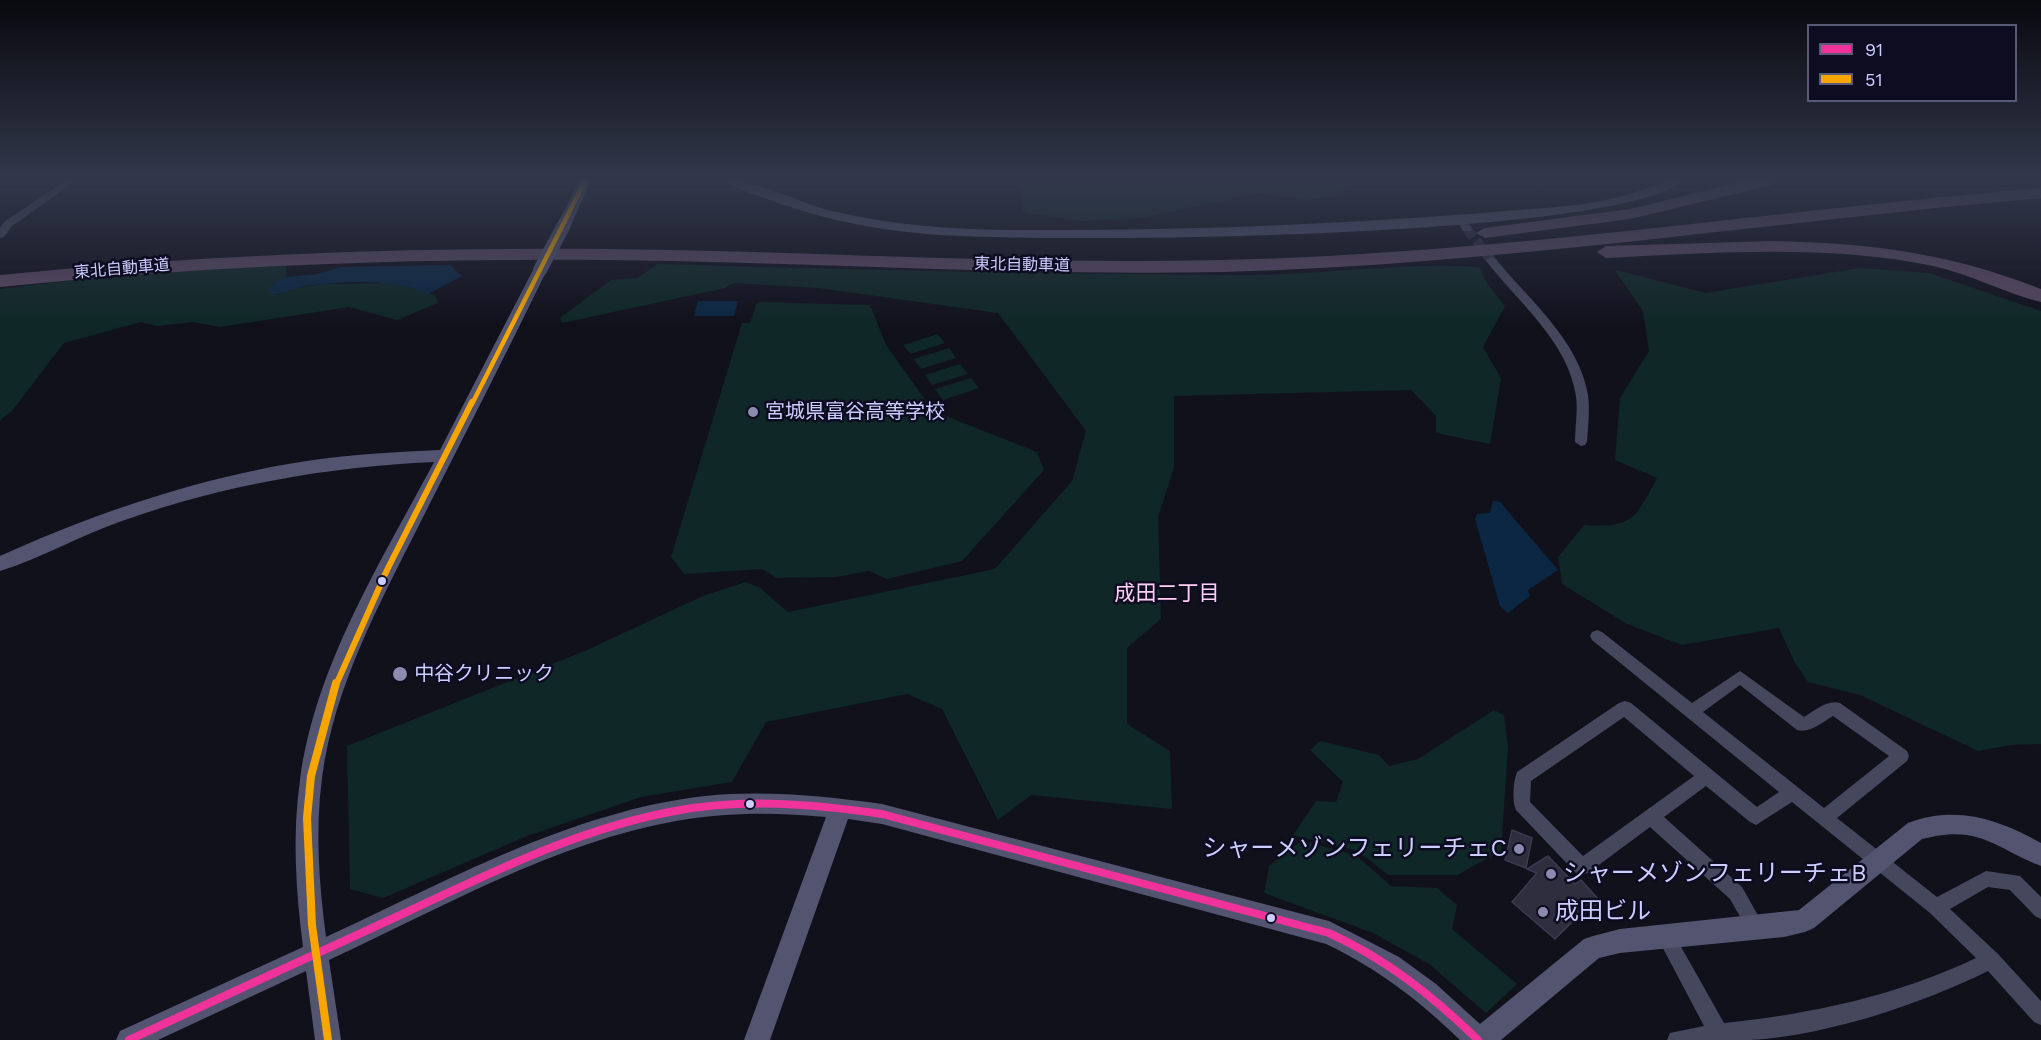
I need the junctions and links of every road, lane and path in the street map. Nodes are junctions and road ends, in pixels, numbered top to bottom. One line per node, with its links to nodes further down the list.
1 (562, 230): 14 (street, bridge)
2 (925, 230): 3 (street)
3 (1312, 230)
4 (1518, 230): 7 (highway)
5 (1582, 230): 7 (highway, 東北自動車道)
6 (1672, 230): 8 (highway, 東北自動車道)
7 (1283, 252): 10 (highway, 東北自動車道)
8 (1394, 257): 11 (highway, 東北自動車道); 12 (highway)
9 (1491, 260): 13 (street)
10 (0, 271)
11 (0, 281)
12 (2041, 296)
13 (1581, 442)
14 (446, 456): 15 (street); 29 (street)
15 (0, 564)
16 (1597, 636): 17 (street)
17 (1691, 712): 19 (street); 22 (street)
18 (1707, 776): 19 (street); 21 (street); 21 (street)
19 (1792, 792): 22 (street)
20 (841, 808): 29 (street); 35 (street); 36 (street)
21 (1651, 818): 27 (street)
22 (1824, 818): 24 (street)
23 (2041, 855): 24 (street)
24 (1878, 861): 25 (street); 27 (street)
25 (1936, 908): 26 (street); 30 (street)
26 (2041, 910)
27 (1756, 928): 28 (street)
28 (1665, 935): 32 (street); 36 (street)
29 (316, 954): 33 (street); 34 (street)
30 (1991, 960): 31 (street); 32 (street)
31 (2041, 1015)
32 (1718, 1032): 37 (street)
33 (129, 1040)
34 (328, 1040)
35 (757, 1040)
36 (1479, 1040)
37 (1677, 1040)

